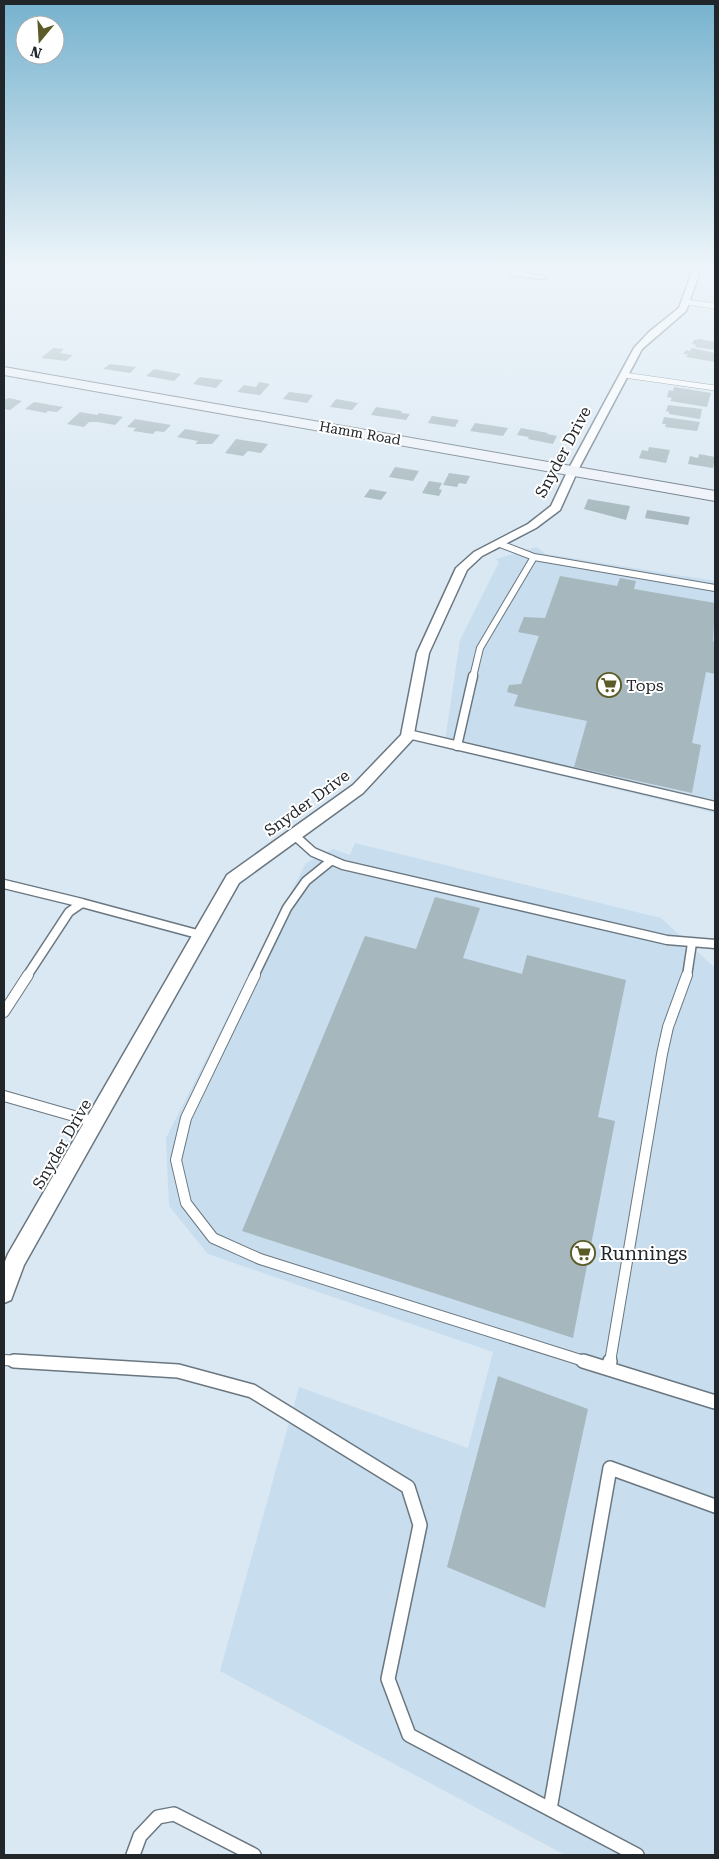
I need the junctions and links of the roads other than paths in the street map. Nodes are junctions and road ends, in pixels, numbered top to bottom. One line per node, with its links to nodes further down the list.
1 (636, 353): 3 (street, Snyder Drive)
2 (4, 371): 5 (street, Hamm Road)
3 (624, 375): 4 (lane); 5 (street, Snyder Drive)
4 (715, 388)
5 (573, 470): 6 (street, Hamm Road); 7 (street, Snyder Drive)
6 (715, 496)
7 (500, 544): 8 (lane); 10 (street, Snyder Drive)
8 (534, 557): 9 (lane); 11 (lane)
9 (715, 588)
10 (408, 734): 11 (lane); 13 (street, Snyder Drive)
11 (457, 746): 12 (lane)
12 (715, 806)
13 (294, 835): 14 (lane); 17 (street, Snyder Drive)
14 (332, 860): 18 (lane); 25 (lane)
15 (4, 884): 16 (lane)
16 (82, 903): 17 (lane); 20 (lane)
17 (201, 935): 22 (street, Snyder Drive)
18 (692, 943): 19 (lane); 25 (lane)
19 (715, 944)
20 (4, 1012)
21 (4, 1096): 22 (lane)
22 (95, 1122): 23 (street, Snyder Drive)
23 (4, 1293)
24 (4, 1360): 28 (lane)
25 (608, 1368): 26 (lane)
26 (715, 1402)
27 (715, 1506): 28 (lane)
28 (550, 1809): 31 (lane)
29 (133, 1855): 30 (lane)
30 (254, 1855)
31 (637, 1855)

